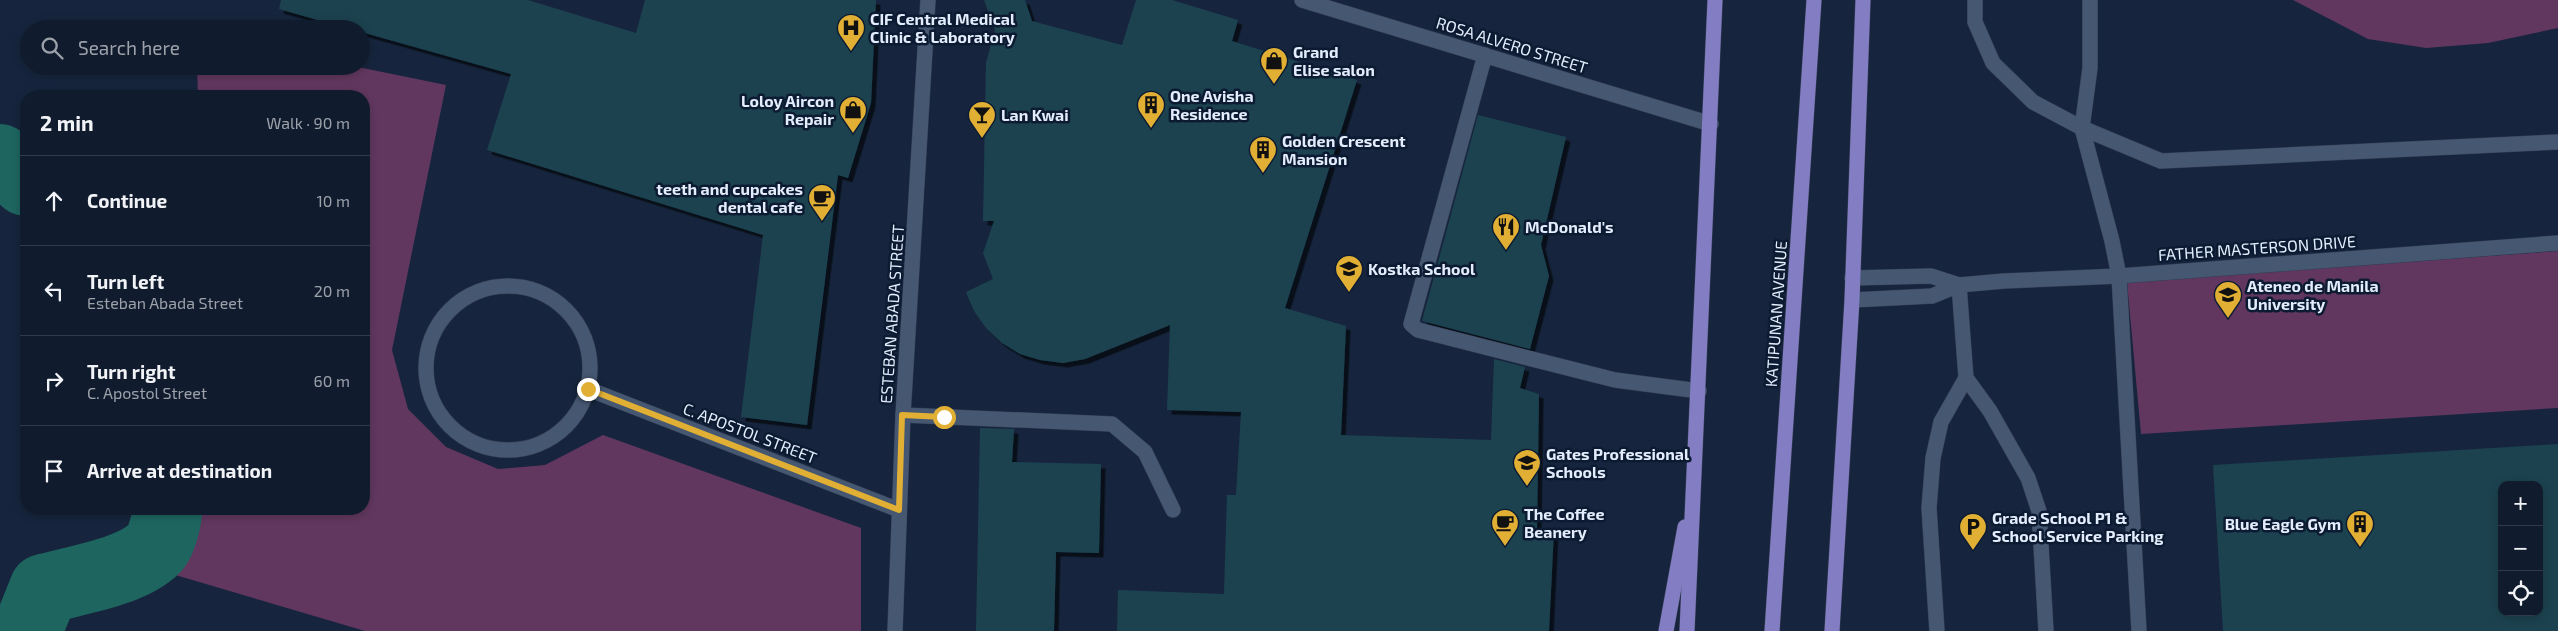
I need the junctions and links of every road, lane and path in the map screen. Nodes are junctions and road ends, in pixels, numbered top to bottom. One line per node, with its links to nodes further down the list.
1 (928, 0): 20 (street, ESTEBAN ABADA STREET)
2 (1302, 0): 8 (street, ROSA ALVERO STREET)
3 (1715, 0): 9 (main road)
4 (1814, 0): 27 (main road, KATIPUNAN AVENUE)
5 (1863, 0): 14 (main road)
6 (1975, 0): 10 (street)
7 (2090, 0): 10 (street)
8 (1485, 55): 9 (street, ROSA ALVERO STREET); 19 (street)
9 (1711, 124): 19 (main road)
10 (2082, 128): 11 (street); 13 (street)
11 (2558, 142)
12 (2558, 243): 13 (street, FATHER MASTERSON DRIVE)
13 (2119, 276): 15 (street, FATHER MASTERSON DRIVE); 31 (street)
14 (1852, 278): 15 (street, FATHER MASTERSON DRIVE); 16 (main road)
15 (1959, 285): 16 (street, FATHER MASTERSON DRIVE); 17 (street)
16 (1852, 300): 28 (main road)
17 (1966, 378): 29 (street); 30 (street)
18 (588, 389): 18 (street); 22 (street, C. APOSTOL STREET)
19 (1699, 391): 21 (main road)
20 (902, 415): 22 (street, ESTEBAN ABADA STREET); 23 (street)
21 (1696, 464): 25 (main road); 26 (main road)
22 (899, 510): 24 (street, ESTEBAN ABADA STREET)
23 (1173, 510)
24 (894, 631)
25 (1666, 631)
26 (1687, 631)
27 (1772, 631)
28 (1832, 631)
29 (1937, 631)
30 (2046, 631)
31 (2139, 631)

